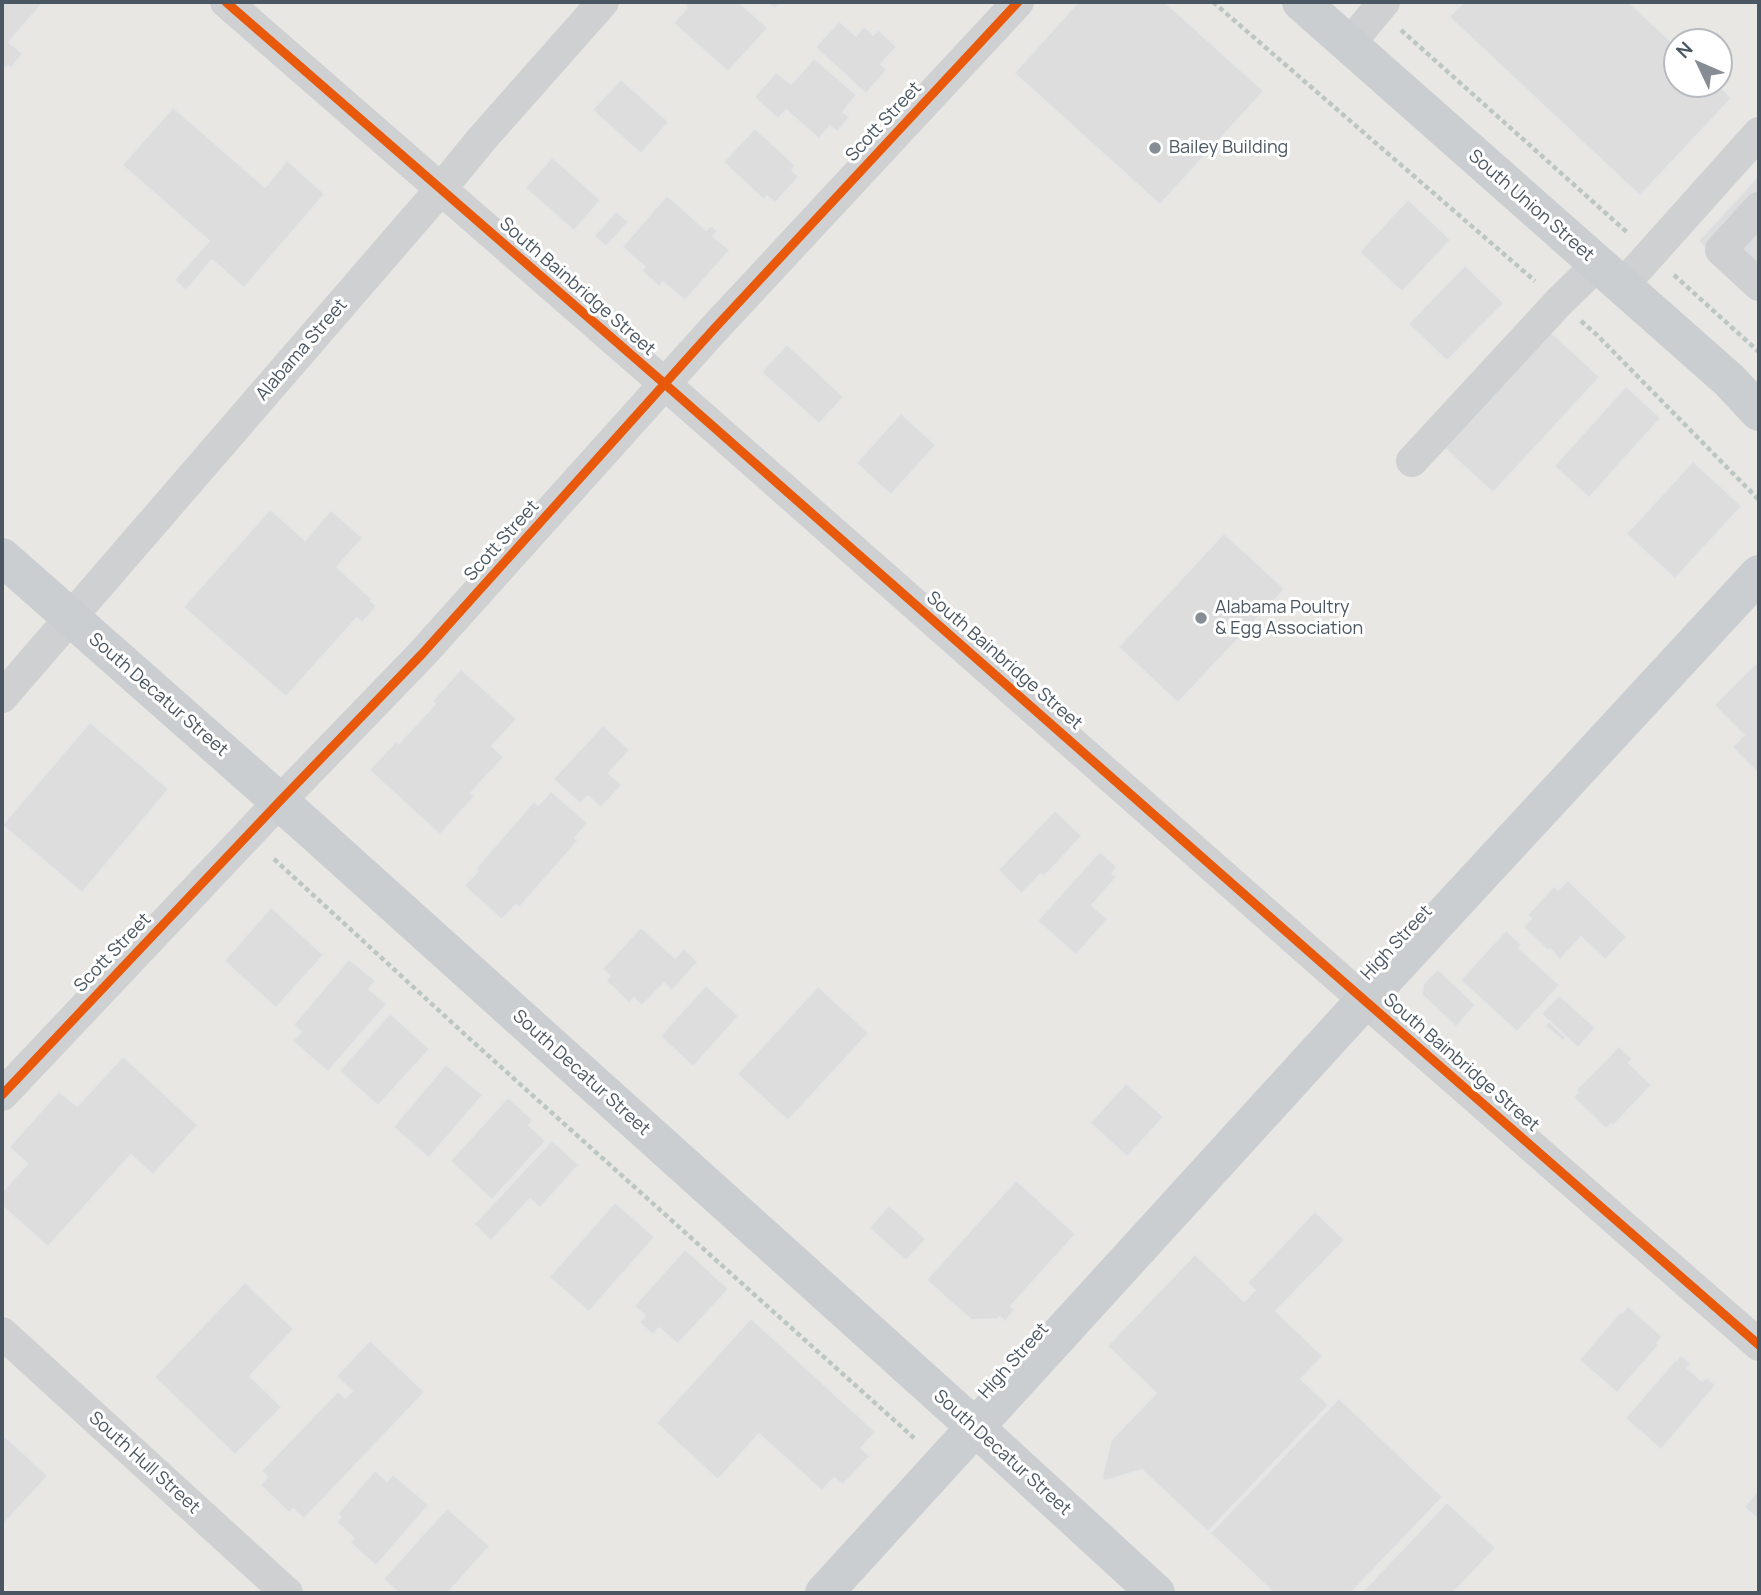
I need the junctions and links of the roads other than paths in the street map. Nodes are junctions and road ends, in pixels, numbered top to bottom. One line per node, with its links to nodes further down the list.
1 (226, 2): 8 (street, South Bainbridge Street)
2 (603, 2): 8 (street, Alabama Street)
3 (1018, 2): 12 (street, Scott Street)
4 (1301, 2): 6 (main road, South Union Street)
5 (1381, 6): 6 (street)
6 (1349, 44): 10 (main road, South Union Street)
7 (1759, 133): 10 (street)
8 (441, 189): 12 (street, South Bainbridge Street); 17 (street, Alabama Street)
9 (1759, 208): 11 (street)
10 (1610, 275): 13 (main road, South Union Street); 14 (street)
11 (1759, 285)
12 (666, 385): 19 (street, Scott Street); 20 (street, South Bainbridge Street)
13 (1759, 412)
14 (1412, 461)
15 (2, 557): 17 (main road, South Decatur Street)
16 (1759, 574): 20 (main road, High Street)
17 (71, 618): 18 (street, Alabama Street); 19 (main road, South Decatur Street)
18 (2, 697)
19 (279, 802): 21 (street, Scott Street); 24 (main road, South Decatur Street)
20 (1365, 1000): 23 (street, South Bainbridge Street); 24 (main road, High Street)
21 (2, 1095)
22 (2, 1333): 25 (street, South Hull Street)
23 (1759, 1345)
24 (975, 1427): 26 (main road, High Street); 27 (main road, South Decatur Street)
25 (287, 1593)
26 (824, 1593)
27 (1156, 1593)

